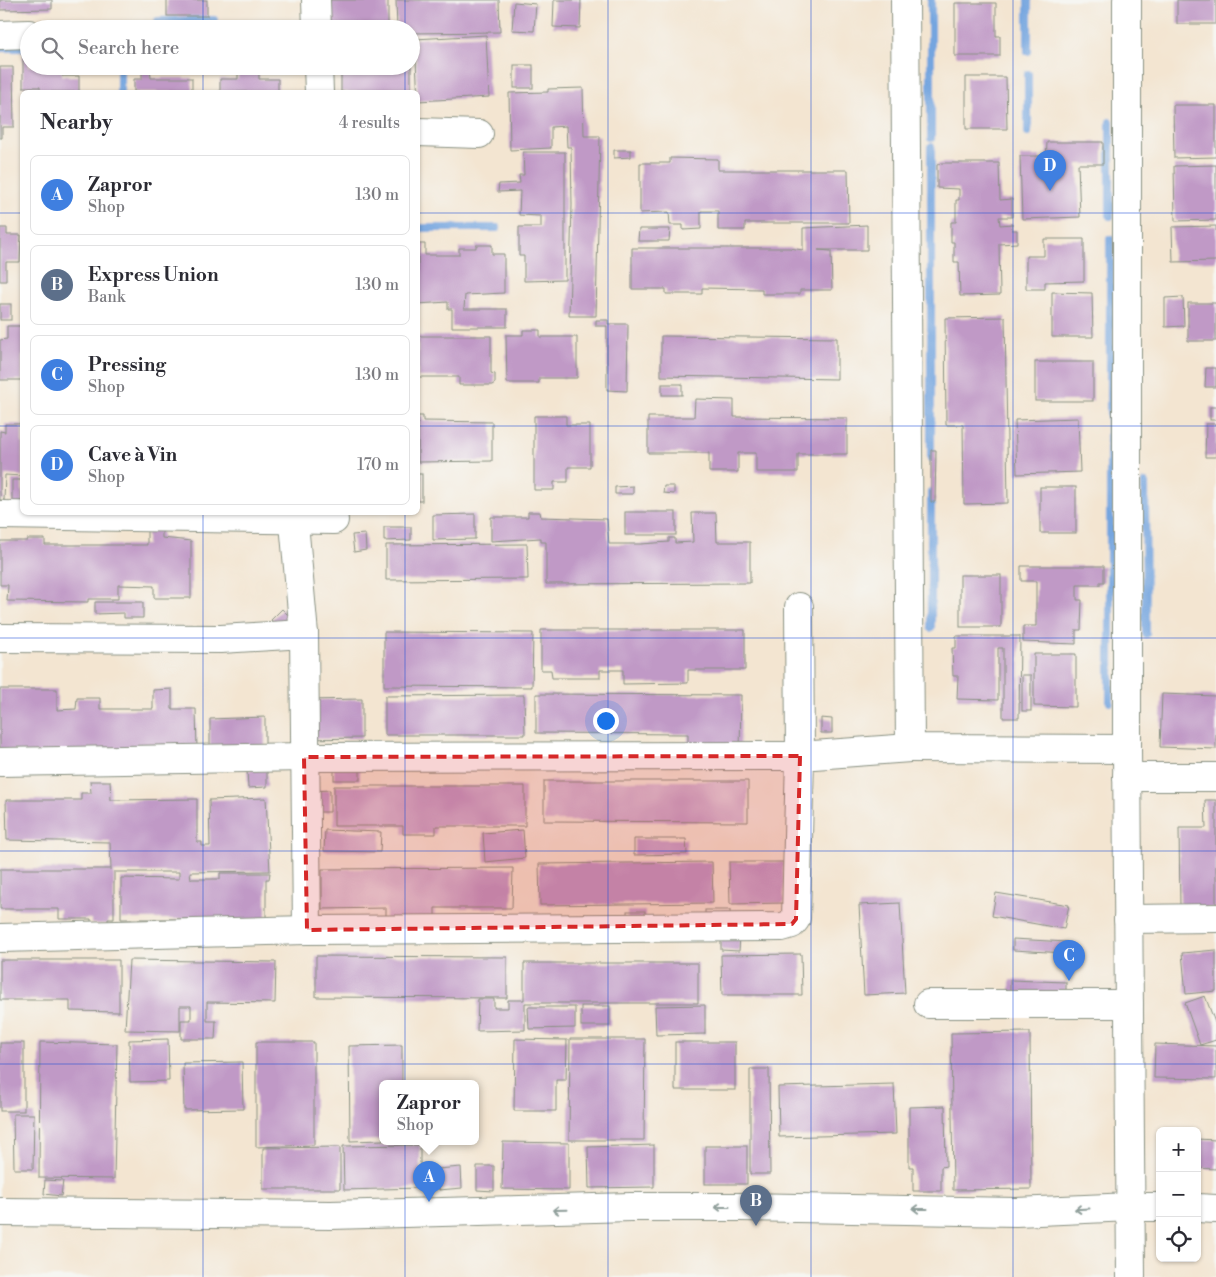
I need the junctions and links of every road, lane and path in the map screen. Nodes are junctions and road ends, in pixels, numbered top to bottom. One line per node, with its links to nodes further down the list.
1 (316, 0): 4 (street)
2 (905, 0): 17 (street)
3 (1127, 0): 18 (street)
4 (317, 20)
5 (20, 34): 6 (street)
6 (0, 35)
7 (318, 75): 8 (street)
8 (319, 90)
9 (420, 132): 10 (street)
10 (479, 134)
11 (0, 515): 12 (street)
12 (293, 516): 13 (street); 15 (street)
13 (334, 520)
14 (799, 607): 19 (street)
15 (304, 634): 16 (street); 20 (street)
16 (0, 638)
17 (910, 748): 18 (street); 19 (street)
18 (1127, 750): 22 (street)
19 (800, 756): 20 (street); 26 (street)
20 (304, 757): 21 (street); 26 (street)
21 (0, 762)
22 (1127, 777): 23 (street); 25 (street)
23 (1216, 777)
24 (1216, 918): 25 (street)
25 (1128, 919): 29 (street)
26 (307, 930): 27 (street)
27 (0, 938)
28 (928, 1004): 29 (street)
29 (1129, 1004): 30 (street)
30 (1131, 1207): 31 (street); 34 (street, one-way to 34); 35 (street)
31 (1156, 1208)
32 (1201, 1208): 33 (street)
33 (1216, 1209)
34 (0, 1212)
35 (1131, 1277)

